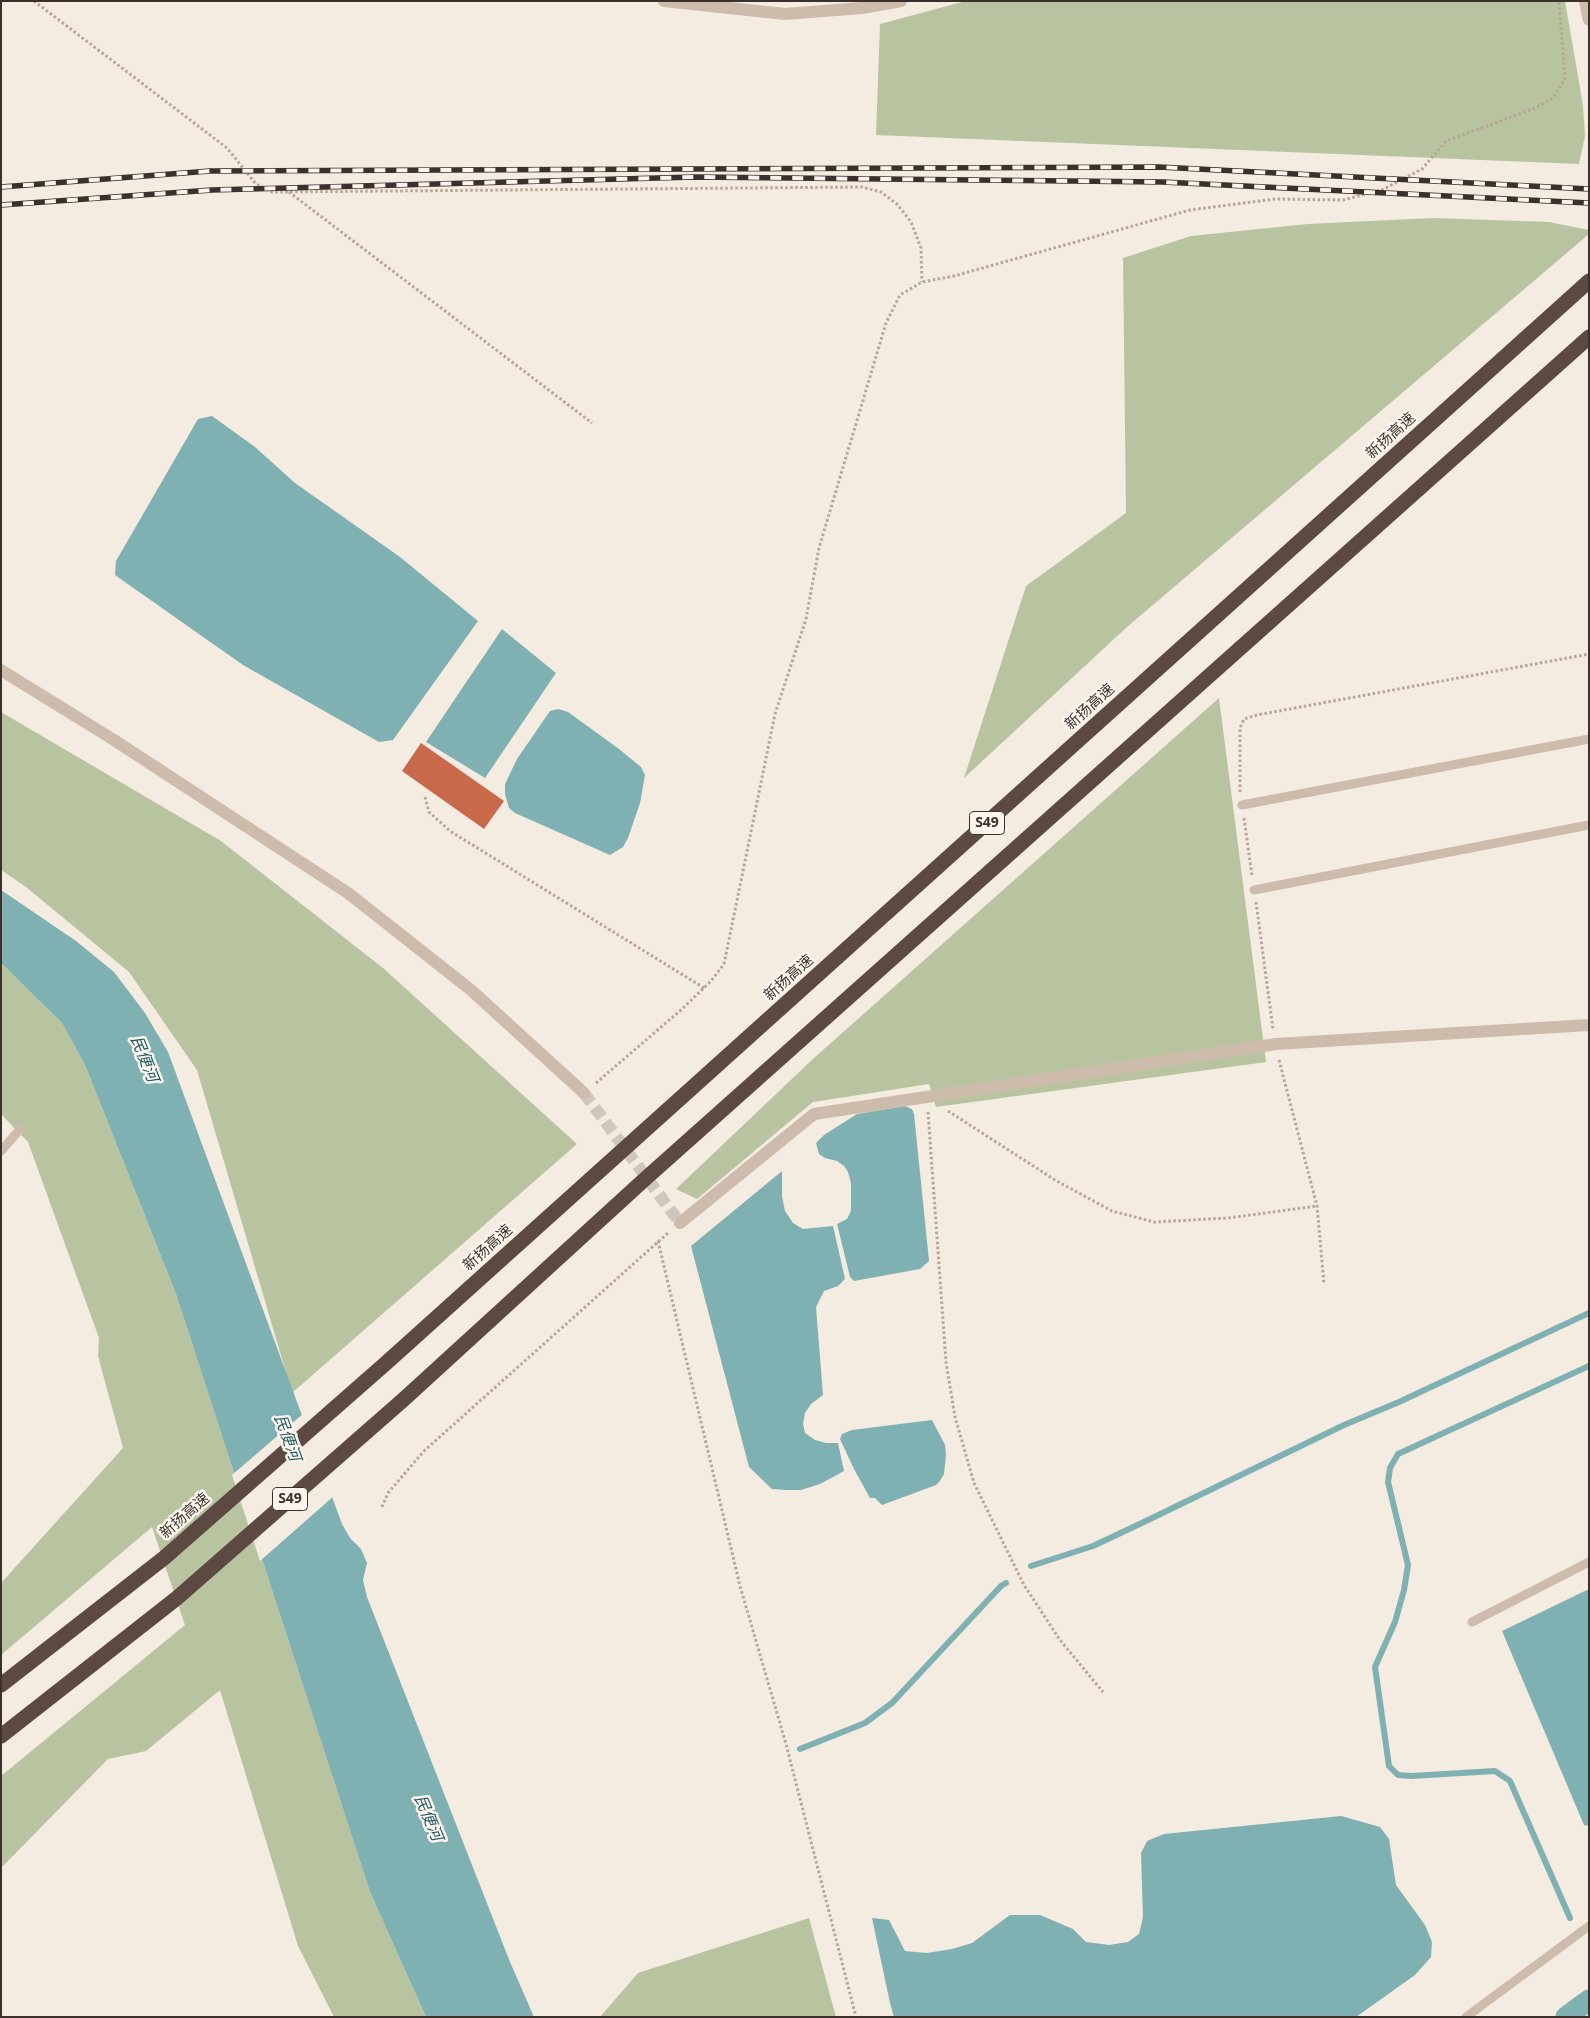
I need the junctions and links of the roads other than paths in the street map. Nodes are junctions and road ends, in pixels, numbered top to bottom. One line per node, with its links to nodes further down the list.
1 (664, 1): 2 (street)
2 (901, 1)
3 (1585, 1): 4 (street)
4 (1589, 20)
5 (1589, 282): 19 (highway, 新扬高速 / S49)
6 (1589, 337): 20 (highway, S49)
7 (1, 670): 13 (street)
8 (1589, 739): 9 (lane)
9 (1242, 805)
10 (1589, 825): 11 (lane)
11 (1254, 890)
12 (1589, 1026): 16 (street)
13 (584, 1093)
14 (21, 1128): 15 (lane)
15 (1, 1151)
16 (680, 1223)
17 (1589, 1562): 18 (lane)
18 (1472, 1622)
19 (1, 1686)
20 (1, 1736)
21 (1589, 1926): 22 (lane)
22 (1466, 2017)

